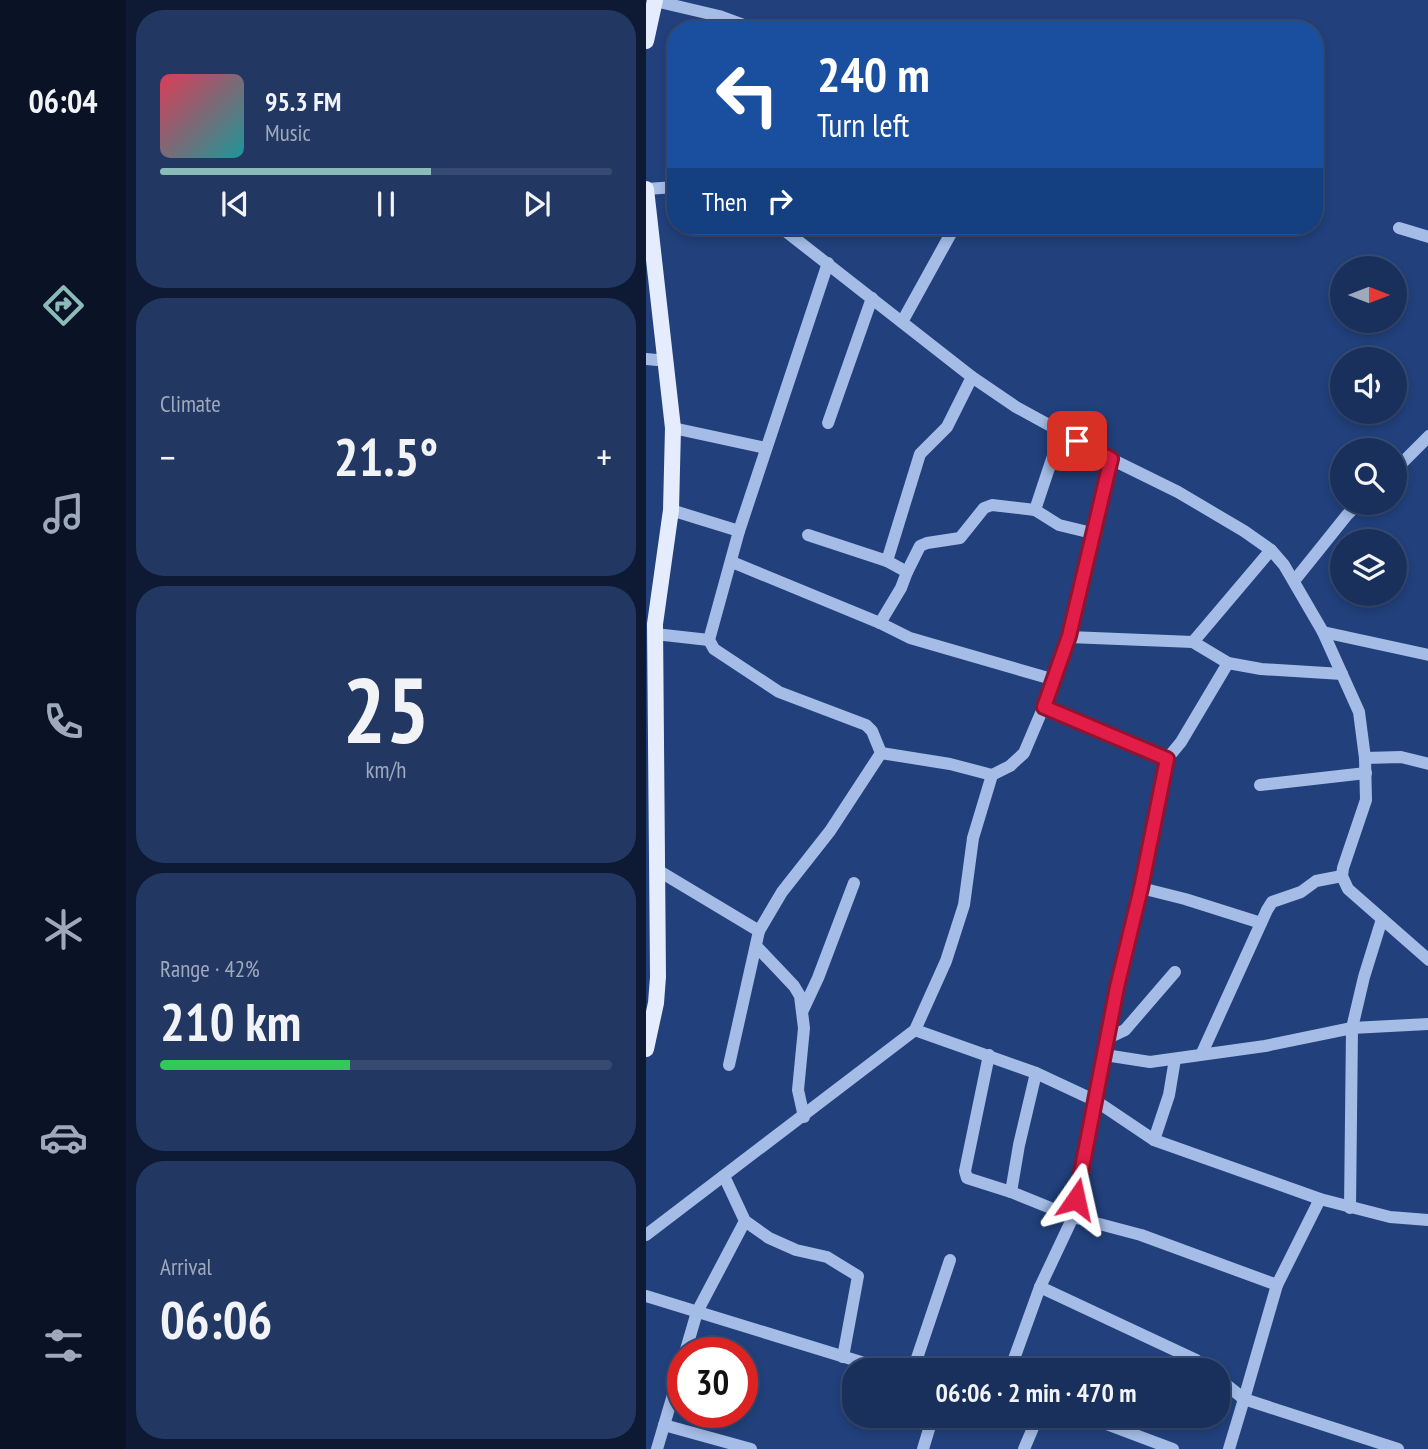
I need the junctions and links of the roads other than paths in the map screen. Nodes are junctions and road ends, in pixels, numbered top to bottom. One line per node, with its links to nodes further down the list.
1 (655, 1): 2 (street); 3 (main road)
2 (731, 21)
3 (646, 41)
4 (667, 188): 5 (street)
5 (646, 189): 17 (main road)
6 (1398, 228): 9 (street)
7 (791, 235): 10 (street)
8 (950, 235): 13 (street)
9 (1428, 237)
10 (828, 263): 12 (street); 20 (street)
11 (646, 272): 14 (main road)
12 (872, 298): 13 (street); 16 (street)
13 (902, 322): 15 (street)
14 (652, 360): 34 (main road)
15 (972, 377): 18 (street); 30 (street)
16 (828, 423)
17 (673, 428): 20 (street); 23 (main road)
18 (1061, 432): 22 (street); 24 (street)
19 (1428, 436): 21 (street)
20 (766, 448): 26 (street)
21 (1407, 458)
22 (1111, 459): 27 (street); 29 (street)
23 (671, 510): 26 (street); 37 (main road)
24 (1035, 510): 27 (street); 32 (street)
25 (1348, 515): 33 (street)
26 (739, 531): 31 (street)
27 (1092, 533): 38 (street)
28 (808, 535): 30 (street)
29 (1271, 551): 33 (street); 40 (street)
30 (887, 561): 32 (street)
31 (732, 562): 35 (street); 39 (street)
32 (907, 572): 35 (street)
33 (1294, 581): 36 (street)
34 (646, 620)
35 (880, 623): 45 (street)
36 (1323, 632): 41 (street); 44 (street)
37 (655, 634): 39 (street); 54 (main road)
38 (1069, 636): 40 (street); 45 (street)
39 (709, 640): 47 (street)
40 (1193, 642): 42 (street)
41 (1428, 654)
42 (1228, 663): 44 (street); 49 (street)
43 (646, 672): 65 (main road)
44 (1342, 674): 48 (street)
45 (1055, 680): 46 (street)
46 (1044, 707): 49 (street); 52 (street)
47 (880, 753): 52 (street); 60 (street)
48 (1365, 758): 50 (street); 51 (street)
49 (1167, 759): 57 (street)
50 (1428, 764)
51 (1366, 773): 53 (street); 55 (street)
52 (992, 775): 69 (street)
53 (1260, 786)
54 (659, 871): 60 (street); 71 (main road)
55 (1342, 876): 58 (street); 59 (street)
56 (854, 883): 66 (street)
57 (1141, 888): 59 (street); 70 (street)
58 (1382, 919): 63 (street); 68 (street)
59 (1261, 923): 72 (street)
60 (759, 931): 62 (street)
61 (1428, 940): 63 (street)
62 (756, 946): 66 (street); 76 (street)
63 (1425, 958)
64 (1175, 972): 70 (street)
65 (646, 997)
66 (803, 1010): 79 (street)
67 (1428, 1024): 68 (street)
68 (1352, 1028): 72 (street); 84 (street)
69 (915, 1030): 73 (street); 79 (street)
70 (1108, 1038): 74 (street)
71 (646, 1049)
72 (1202, 1054): 75 (street)
73 (989, 1055): 77 (street); 82 (street)
74 (1105, 1055): 75 (street); 78 (street)
75 (1175, 1059): 80 (street)
76 (729, 1065)
77 (1036, 1073): 78 (street); 82 (street)
78 (1096, 1101): 80 (street); 85 (street)
79 (804, 1117): 81 (street)
80 (1154, 1140): 83 (street)
81 (724, 1176): 87 (street); 88 (street)
82 (1011, 1192): 85 (street)
83 (1320, 1199): 84 (street); 90 (street)
84 (1350, 1208): 86 (street)
85 (1073, 1217): 90 (street); 91 (street)
86 (1428, 1220)
87 (745, 1221): 93 (street); 95 (street)
88 (646, 1234)
89 (950, 1260): 97 (street)
90 (1277, 1286): 101 (street)
91 (1040, 1287): 98 (street); 99 (street)
92 (646, 1296): 93 (street)
93 (697, 1312): 94 (street); 95 (street)
94 (690, 1337)
95 (843, 1357): 96 (street)
96 (846, 1358)
97 (917, 1358)
98 (1014, 1358)
99 (1192, 1358)
100 (1230, 1388): 101 (street)
101 (1244, 1399): 107 (street); 113 (street)
102 (667, 1415): 103 (street)
103 (664, 1425): 108 (street); 109 (street)
104 (929, 1428): 110 (street)
105 (1033, 1428): 111 (street)
106 (1117, 1428): 112 (street)
107 (1380, 1446): 114 (street)
108 (657, 1449)
109 (751, 1449)
110 (923, 1449)
111 (1024, 1449)
112 (1173, 1449)
113 (1229, 1449)
114 (1398, 1449)

